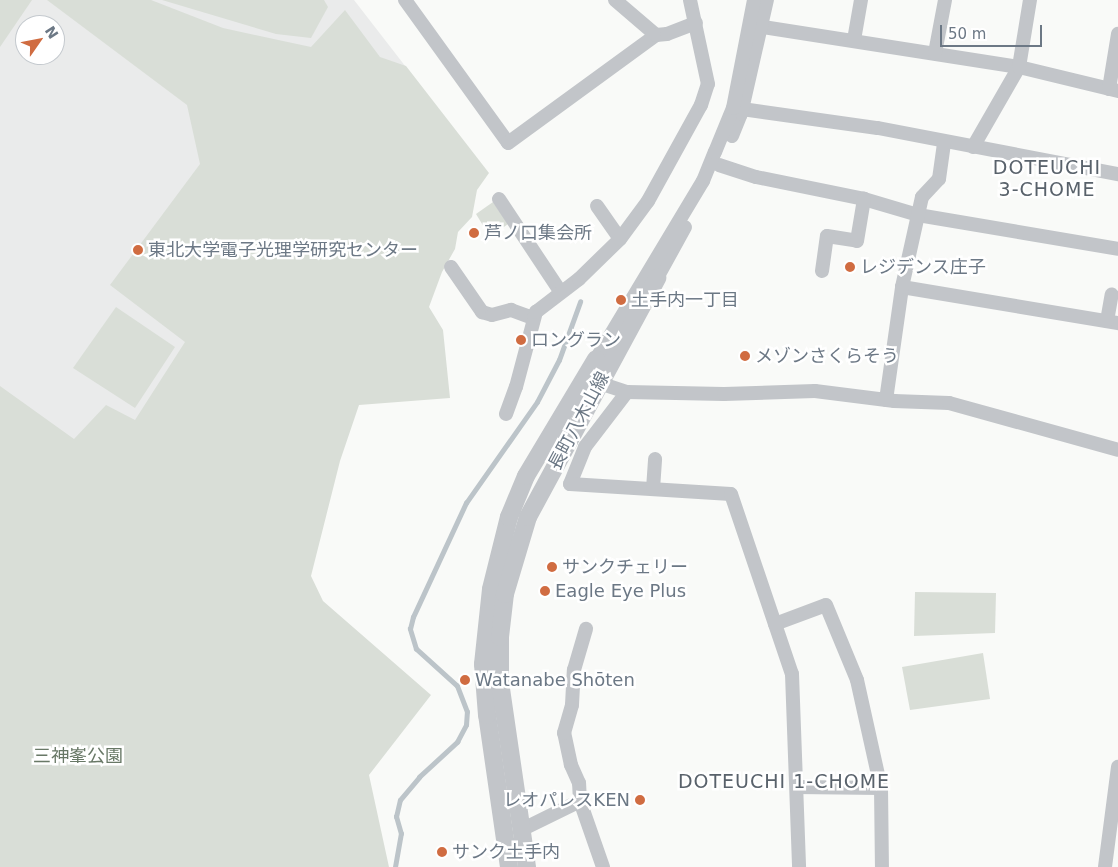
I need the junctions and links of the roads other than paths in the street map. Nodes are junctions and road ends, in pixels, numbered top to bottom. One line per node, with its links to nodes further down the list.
1 (405, 0): 11 (street)
2 (615, 0): 11 (street)
3 (690, 0): 8 (street)
4 (861, 0): 12 (street)
5 (945, 0): 14 (street)
6 (1030, 0): 15 (street)
7 (757, 1): 9 (street, 長町八木山線); 36 (street)
8 (696, 23): 11 (street); 26 (street)
9 (763, 27): 12 (street); 17 (street, 長町八木山線)
10 (1118, 34): 13 (street)
11 (656, 35)
12 (854, 40): 14 (street)
13 (1117, 50): 16 (street)
14 (935, 53): 15 (street)
15 (1019, 67): 16 (street); 19 (street)
16 (1113, 90)
17 (742, 109): 18 (street); 20 (street, 長町八木山線)
18 (944, 142): 19 (street); 25 (street)
19 (973, 147): 21 (street)
20 (719, 165): 23 (street); 30 (street, 長町八木山線)
21 (1118, 174)
22 (499, 199): 32 (street)
23 (864, 199): 25 (street); 29 (street)
24 (597, 206): 26 (street)
25 (918, 215): 27 (street); 31 (street)
26 (620, 239): 32 (street)
27 (1118, 249)
28 (451, 267): 34 (street)
29 (822, 270)
30 (657, 278): 37 (street, 長町八木山線)
31 (902, 287): 35 (street); 39 (street)
32 (560, 291): 34 (street)
33 (1112, 294): 35 (street)
34 (533, 318): 40 (street)
35 (1113, 322)
36 (596, 359): 37 (street)
37 (592, 381): 38 (street); 51 (street, 長町八木山線); 52 (street)
38 (627, 392): 39 (street); 43 (street)
39 (886, 400): 41 (street)
40 (506, 414)
41 (1118, 450)
42 (655, 459): 43 (street)
43 (653, 489): 44 (street)
44 (775, 624): 47 (street); 48 (street)
45 (586, 629): 50 (street)
46 (1118, 767): 49 (street)
47 (797, 787): 48 (street); 55 (street)
48 (881, 788): 56 (street)
49 (1116, 799): 57 (street)
50 (580, 801): 51 (street); 54 (street)
51 (521, 830): 53 (street, 長町八木山線)
52 (509, 867)
53 (527, 867)
54 (603, 867)
55 (799, 867)
56 (882, 867)
57 (1105, 867)

